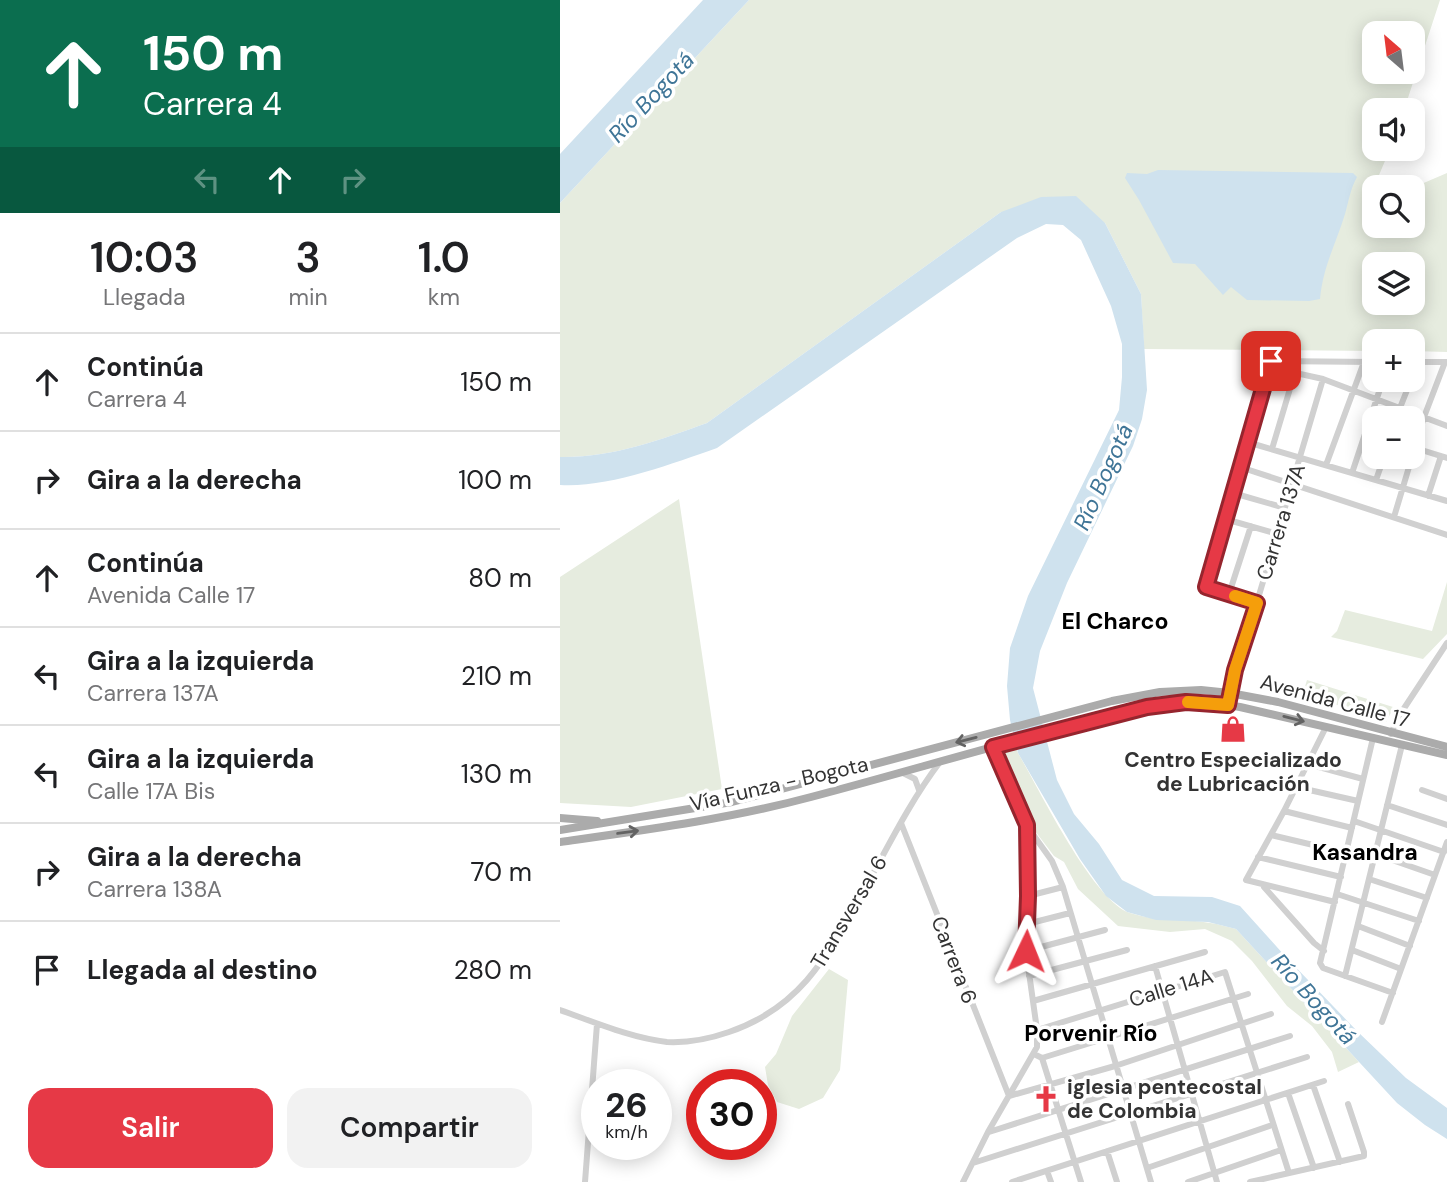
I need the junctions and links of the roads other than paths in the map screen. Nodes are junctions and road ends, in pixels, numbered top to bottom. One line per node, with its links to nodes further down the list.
1 (1320, 362): 2 (street); 5 (street); 8 (street, Carrera 137A)
2 (1362, 362)
3 (1425, 362): 4 (street)
4 (1446, 362): 13 (street)
5 (1270, 364): 7 (street); 17 (street)
6 (1362, 367): 9 (street)
7 (1295, 372): 8 (street); 18 (street)
8 (1320, 378): 9 (street); 21 (street, Carrera 137A)
9 (1353, 390): 11 (street); 22 (street)
10 (1378, 392): 11 (street)
11 (1375, 398): 12 (street); 26 (street)
12 (1394, 406)
13 (1425, 414)
14 (1447, 416): 16 (street)
15 (1425, 417): 16 (street)
16 (1445, 425)
17 (1247, 442): 18 (street); 23 (street)
18 (1272, 449): 21 (street)
19 (1425, 451): 20 (street)
20 (1444, 457): 31 (street)
21 (1300, 458): 22 (street); 28 (street, Carrera 137A)
22 (1326, 466): 26 (street)
23 (1240, 467): 28 (street); 30 (street)
24 (1380, 469): 27 (street)
25 (1409, 469): 29 (street)
26 (1352, 473): 27 (street)
27 (1376, 480): 29 (street)
28 (1293, 483): 33 (street, Carrera 137A); 34 (street)
29 (1403, 488): 31 (street); 34 (street)
30 (1233, 493): 33 (street); 35 (street)
31 (1428, 496): 32 (street)
32 (1447, 502)
33 (1285, 508): 37 (street, Carrera 137A)
34 (1395, 517): 38 (street)
35 (1225, 519): 36 (street); 39 (street)
36 (1251, 526): 37 (street); 39 (street)
37 (1278, 534): 40 (street, Carrera 137A)
38 (1447, 535)
39 (1228, 594): 40 (street)
40 (1257, 603): 42 (street, Carrera 137A)
41 (1447, 643): 48 (street)
42 (1230, 692): 43 (main road, Avenida Calle 17); 44 (street, Carrera 137A); 48 (main road, Avenida Calle 17)
43 (1133, 697): 45 (main road); 61 (main road, Avenida Calle 17, one-way to 61)
44 (1228, 705): 45 (main road, Avenida Calle 17); 46 (main road, Avenida Calle 17, one-way to 46)
45 (1135, 709): 49 (main road, Avenida Calle 17)
46 (1326, 727): 47 (main road, Avenida Calle 17); 55 (street)
47 (1373, 738): 48 (main road, Avenida Calle 17); 57 (street)
48 (1390, 738): 50 (main road, Avenida Calle 17); 52 (main road, Avenida Calle 17)
49 (1003, 744): 51 (main road, Vía Funza - Bogota)
50 (1402, 745): 53 (main road, Avenida Calle 17); 64 (street)
51 (993, 747): 54 (main road, Vía Funza - Bogota); 72 (street)
52 (1447, 747)
53 (1447, 755)
54 (942, 761): 56 (main road, Vía Funza - Bogota); 59 (street, Transversal 6)
55 (1308, 764): 57 (street); 58 (street)
56 (899, 773): 59 (street); 66 (main road, Vía Funza - Bogota)
57 (1363, 779): 63 (street)
58 (1296, 787): 63 (street); 65 (street)
59 (919, 790): 69 (street, Transversal 6)
60 (1422, 790): 62 (street)
61 (754, 796): 66 (main road); 68 (main road, Avenida Calle 17)
62 (1447, 799)
63 (1358, 802): 71 (street)
64 (1387, 805): 73 (street); 74 (street)
65 (1284, 810): 71 (street); 75 (street)
66 (757, 811): 76 (main road, Vía Funza - Bogota, one-way to 66)
67 (593, 821): 68 (main road); 70 (main road); 70 (main road)
68 (603, 822): 70 (main road)
69 (901, 823): 119 (street, Transversal 6); 138 (street, Carrera 6)
70 (560, 824)
71 (1353, 824): 74 (street); 79 (street)
72 (1027, 825): 86 (street); 87 (street)
73 (1447, 825)
74 (1381, 830): 78 (street); 80 (street)
75 (1271, 835): 79 (street); 81 (street)
76 (560, 842)
77 (1447, 842): 78 (street)
78 (1444, 852): 82 (street)
79 (1346, 853): 83 (street)
80 (1375, 854): 82 (street); 84 (street)
81 (1258, 857): 83 (street); 85 (street)
82 (1435, 875): 89 (street)
83 (1341, 877): 88 (street)
84 (1369, 879): 89 (street); 90 (street)
85 (1262, 886): 88 (street); 101 (street)
86 (1063, 887): 87 (street); 91 (street)
87 (1028, 896): 93 (street)
88 (1336, 898): 90 (street); 101 (street)
89 (1427, 898): 92 (street)
90 (1363, 903): 92 (street); 94 (street)
91 (1070, 913): 93 (street); 96 (street)
92 (1419, 921): 97 (street)
93 (1027, 924): 100 (street)
94 (1358, 926): 97 (street); 99 (street)
95 (1105, 930): 96 (street)
96 (1078, 937): 100 (street); 103 (street)
97 (1410, 946): 105 (street)
98 (1127, 950): 103 (street)
99 (1352, 950): 105 (street); 107 (street)
100 (1026, 951): 106 (street)
101 (1324, 951): 107 (street)
102 (1205, 952): 104 (street)
103 (1085, 961): 106 (street); 108 (street)
104 (1155, 966): 108 (street); 109 (street)
105 (1401, 969): 110 (street)
106 (1029, 976): 113 (street)
107 (1345, 976): 110 (street)
108 (1091, 984): 113 (street); 115 (street)
109 (1162, 990): 112 (street, Calle 14A); 115 (street, Calle 14A); 117 (street)
110 (1393, 993): 118 (street)
111 (1248, 994): 112 (street)
112 (1233, 999): 117 (street); 120 (street)
113 (1032, 1001): 121 (street)
114 (560, 1010): 119 (street, Transversal 6)
115 (1099, 1010): 121 (street, Calle 14A); 123 (street)
116 (1271, 1014): 120 (street)
117 (1170, 1018): 123 (street); 124 (street)
118 (1382, 1021)
119 (597, 1024): 160 (street)
120 (1240, 1024): 124 (street); 125 (street)
121 (1037, 1030): 126 (street)
122 (1290, 1036): 125 (street)
123 (1107, 1038): 128 (street); 129 (street)
124 (1178, 1045): 129 (street); 130 (street)
125 (1248, 1049): 130 (street); 131 (street)
126 (1034, 1054): 128 (street); 138 (street)
127 (1307, 1057): 131 (street)
128 (1042, 1058): 134 (street)
129 (1115, 1066): 134 (street); 135 (street)
130 (1185, 1069): 135 (street); 136 (street)
131 (1255, 1073): 136 (street); 139 (street)
132 (1324, 1081): 133 (street)
133 (1314, 1084): 137 (street); 152 (street)
134 (1050, 1085): 138 (street); 141 (street)
135 (1122, 1089): 141 (street); 142 (street)
136 (1192, 1093): 142 (street); 143 (street)
137 (1288, 1093): 139 (street); 155 (street)
138 (1009, 1096): 145 (street)
139 (1264, 1101): 143 (street); 144 (street)
140 (1348, 1104): 152 (street)
141 (1058, 1110): 145 (street); 146 (street)
142 (1129, 1113): 146 (street); 147 (street)
143 (1200, 1121): 147 (street); 148 (street)
144 (1272, 1125): 148 (street); 149 (street)
145 (988, 1132): 153 (street)
146 (1065, 1134): 151 (street); 153 (street)
147 (1138, 1141): 150 (street); 154 (street)
148 (1207, 1148): 154 (street); 157 (street)
149 (1281, 1150): 157 (street); 158 (street)
150 (1107, 1151): 151 (street); 165 (street)
151 (1074, 1162): 156 (street); 164 (street)
152 (1340, 1162): 155 (street)
153 (973, 1163): 161 (street)
154 (1147, 1168): 166 (street)
155 (1314, 1168): 158 (street)
156 (1047, 1171): 159 (street); 163 (street)
157 (1214, 1173): 167 (street); 168 (street)
158 (1289, 1173): 169 (street)
159 (1021, 1181): 162 (street)
160 (585, 1182)
161 (963, 1182)
162 (1012, 1182)
163 (1051, 1182)
164 (1081, 1182)
165 (1117, 1182)
166 (1151, 1182)
167 (1188, 1182)
168 (1217, 1182)
169 (1250, 1182)

